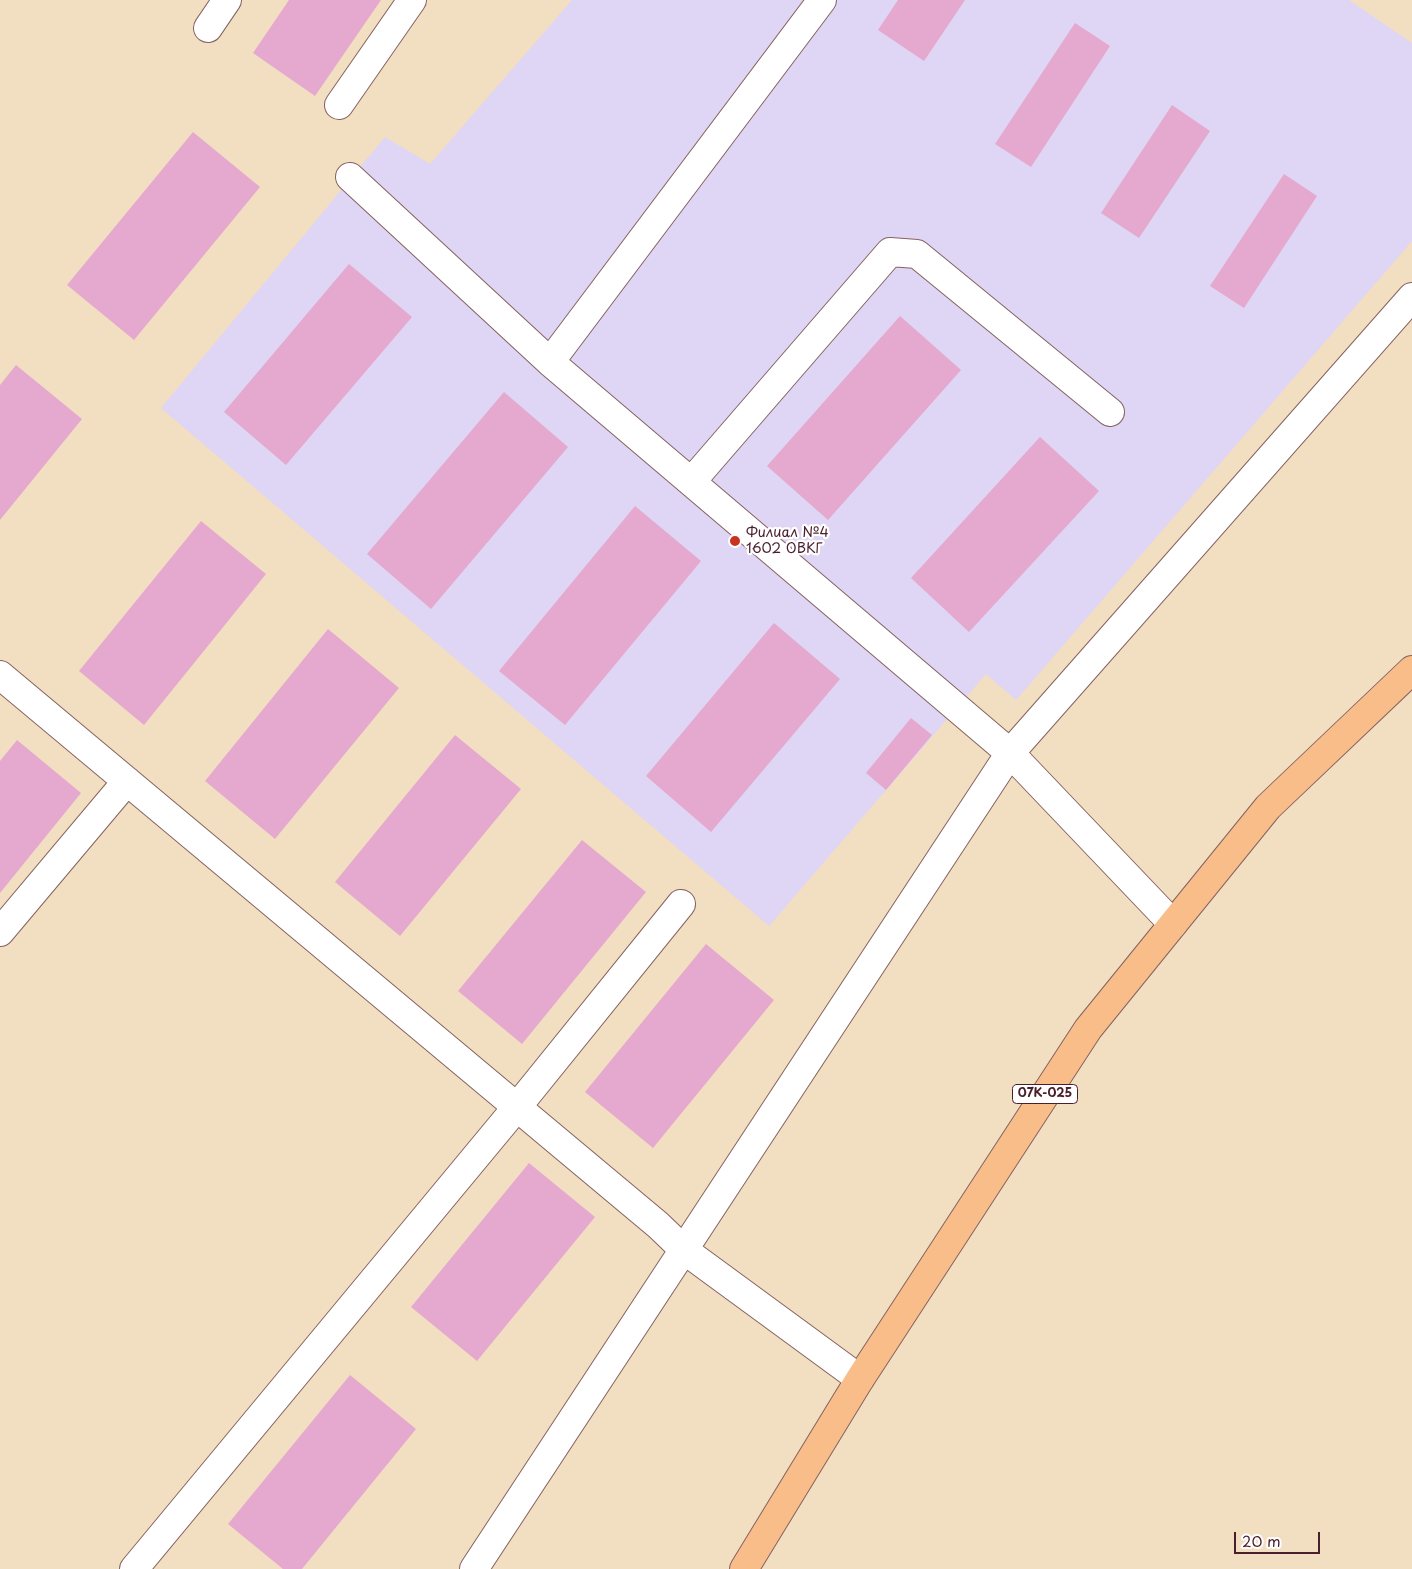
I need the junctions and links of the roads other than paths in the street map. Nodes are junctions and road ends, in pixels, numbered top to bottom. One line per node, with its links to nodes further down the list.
1 (227, 0): 4 (lane)
2 (412, 0): 5 (lane)
3 (822, 0): 8 (lane)
4 (208, 28)
5 (339, 105)
6 (350, 177): 8 (lane)
7 (1412, 297): 13 (lane)
8 (550, 362): 10 (lane)
9 (1110, 412): 10 (lane)
10 (691, 482): 13 (lane)
11 (1412, 670): 16 (highway, 07К-025)
12 (0, 675): 14 (lane)
13 (1010, 753): 16 (lane); 19 (lane)
14 (127, 781): 17 (lane); 18 (lane)
15 (681, 904): 18 (lane)
16 (1173, 924): 20 (highway, 07К-025)
17 (0, 932)
18 (517, 1107): 19 (lane); 21 (lane)
19 (684, 1250): 20 (lane); 22 (lane)
20 (860, 1379): 23 (highway, 07К-025)
21 (134, 1569)
22 (474, 1569)
23 (744, 1569)

